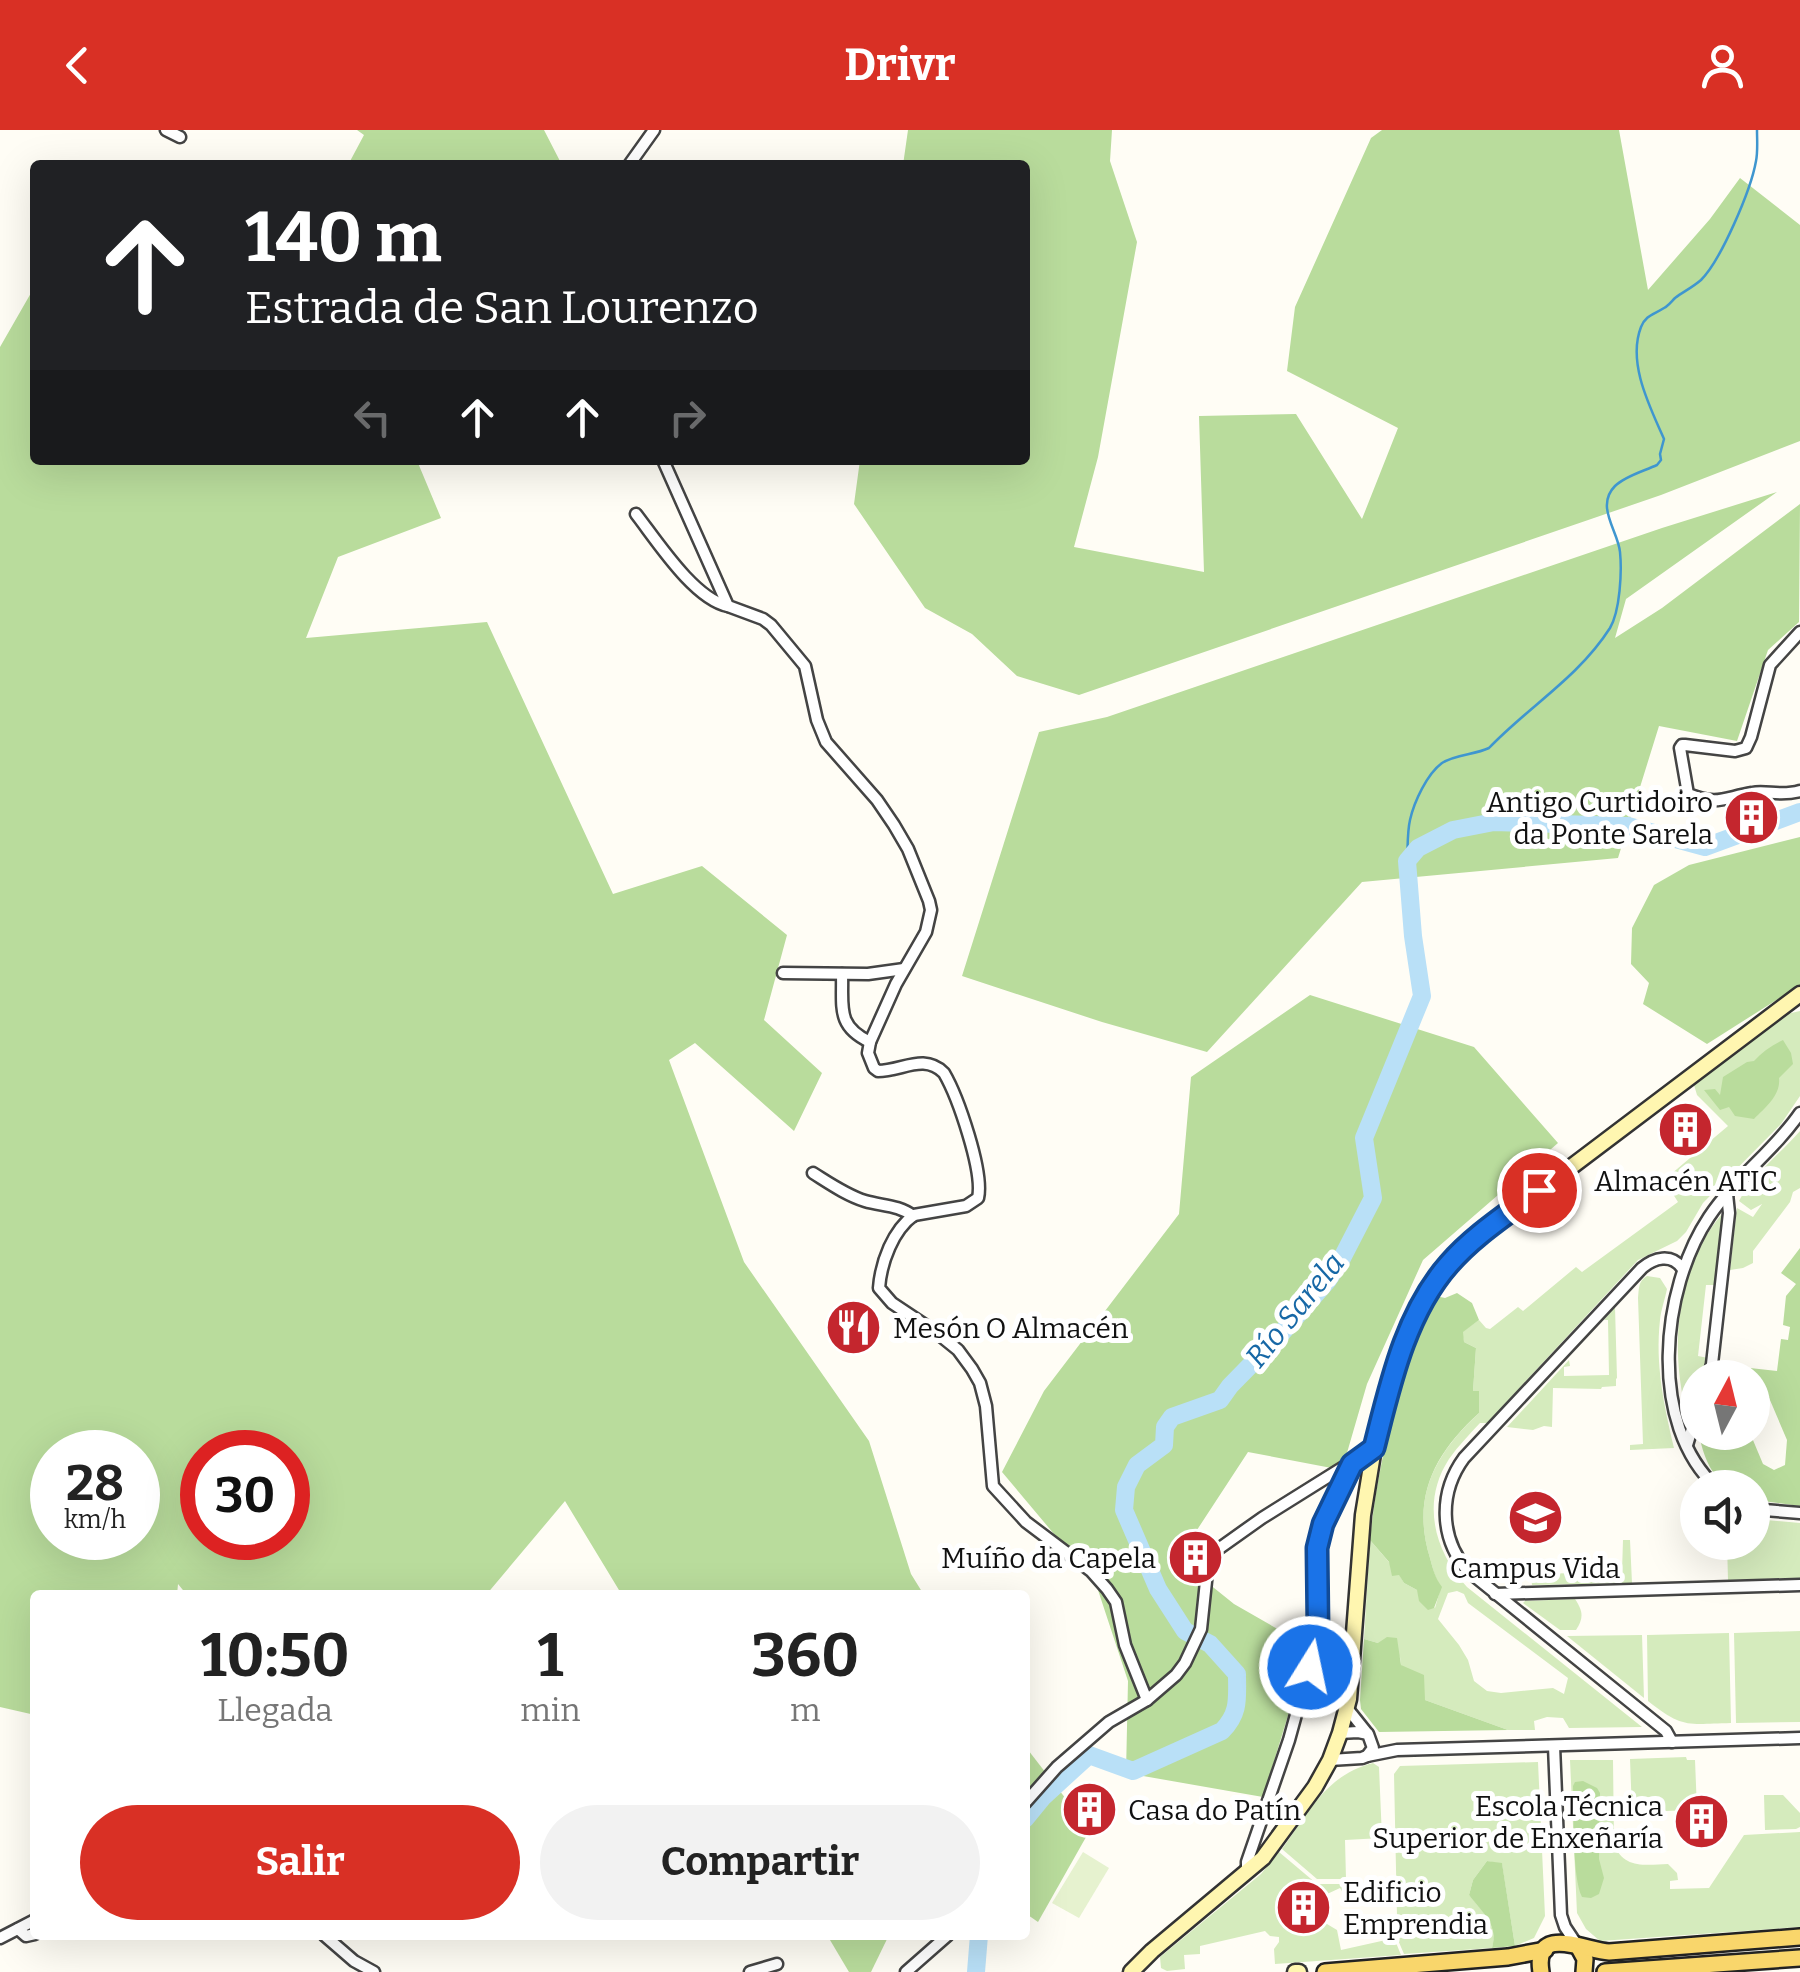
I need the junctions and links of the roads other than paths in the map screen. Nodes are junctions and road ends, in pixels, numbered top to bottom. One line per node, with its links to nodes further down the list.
1 (166, 130): 3 (street)
2 (654, 130): 4 (street)
3 (180, 138)
4 (633, 160)
5 (665, 465): 7 (street)
6 (636, 514): 7 (street)
7 (728, 606): 10 (street)
8 (1800, 632): 9 (street)
9 (1800, 791)
10 (904, 969): 12 (street); 14 (street)
11 (783, 974): 12 (street)
12 (842, 974): 14 (street)
13 (1800, 994): 25 (street)
14 (870, 1042): 18 (street)
15 (1800, 1114): 17 (street)
16 (813, 1173): 18 (street)
17 (1728, 1194): 19 (street); 23 (street)
18 (913, 1216): 31 (street)
19 (1696, 1238): 20 (street); 22 (street)
20 (1652, 1260): 21 (street); 22 (street)
21 (1642, 1268): 22 (street); 30 (street)
22 (1682, 1268): 24 (street)
23 (1713, 1360)
24 (1680, 1428)
25 (1374, 1448): 26 (street); 32 (street)
26 (1352, 1464): 31 (street); 42 (street)
27 (1770, 1510): 28 (street)
28 (1800, 1514)
29 (1800, 1584): 30 (street)
30 (1494, 1594): 36 (street)
31 (1146, 1700): 41 (street)
32 (1347, 1708): 33 (street); 34 (street)
33 (1340, 1733): 34 (street); 40 (street)
34 (1369, 1736): 38 (street); 39 (street)
35 (1800, 1738): 36 (street)
36 (1672, 1742): 37 (street)
37 (1554, 1746): 38 (street); 43 (street)
38 (1396, 1750): 39 (street)
39 (1367, 1756): 40 (street)
40 (1330, 1760): 42 (street)
41 (1030, 1797)
42 (1247, 1872): 53 (street)
43 (1561, 1915): 51 (street); 52 (street)
44 (30, 1922): 45 (street)
45 (18, 1928): 46 (street); 48 (street)
46 (30, 1935)
47 (1800, 1937): 51 (main road)
48 (1, 1940)
49 (330, 1940): 56 (street)
50 (942, 1940): 58 (street)
51 (1579, 1948): 52 (main road); 64 (main road)
52 (1545, 1950): 62 (main road); 63 (main road)
53 (1152, 1951): 59 (street); 60 (street); 61 (street)
54 (1800, 1958): 65 (main road)
55 (778, 1964): 57 (street)
56 (374, 1972)
57 (750, 1972)
58 (906, 1972)
59 (1123, 1972)
60 (1132, 1972)
61 (1153, 1972)
62 (1325, 1972)
63 (1541, 1972)
64 (1584, 1972)
65 (1604, 1972)

